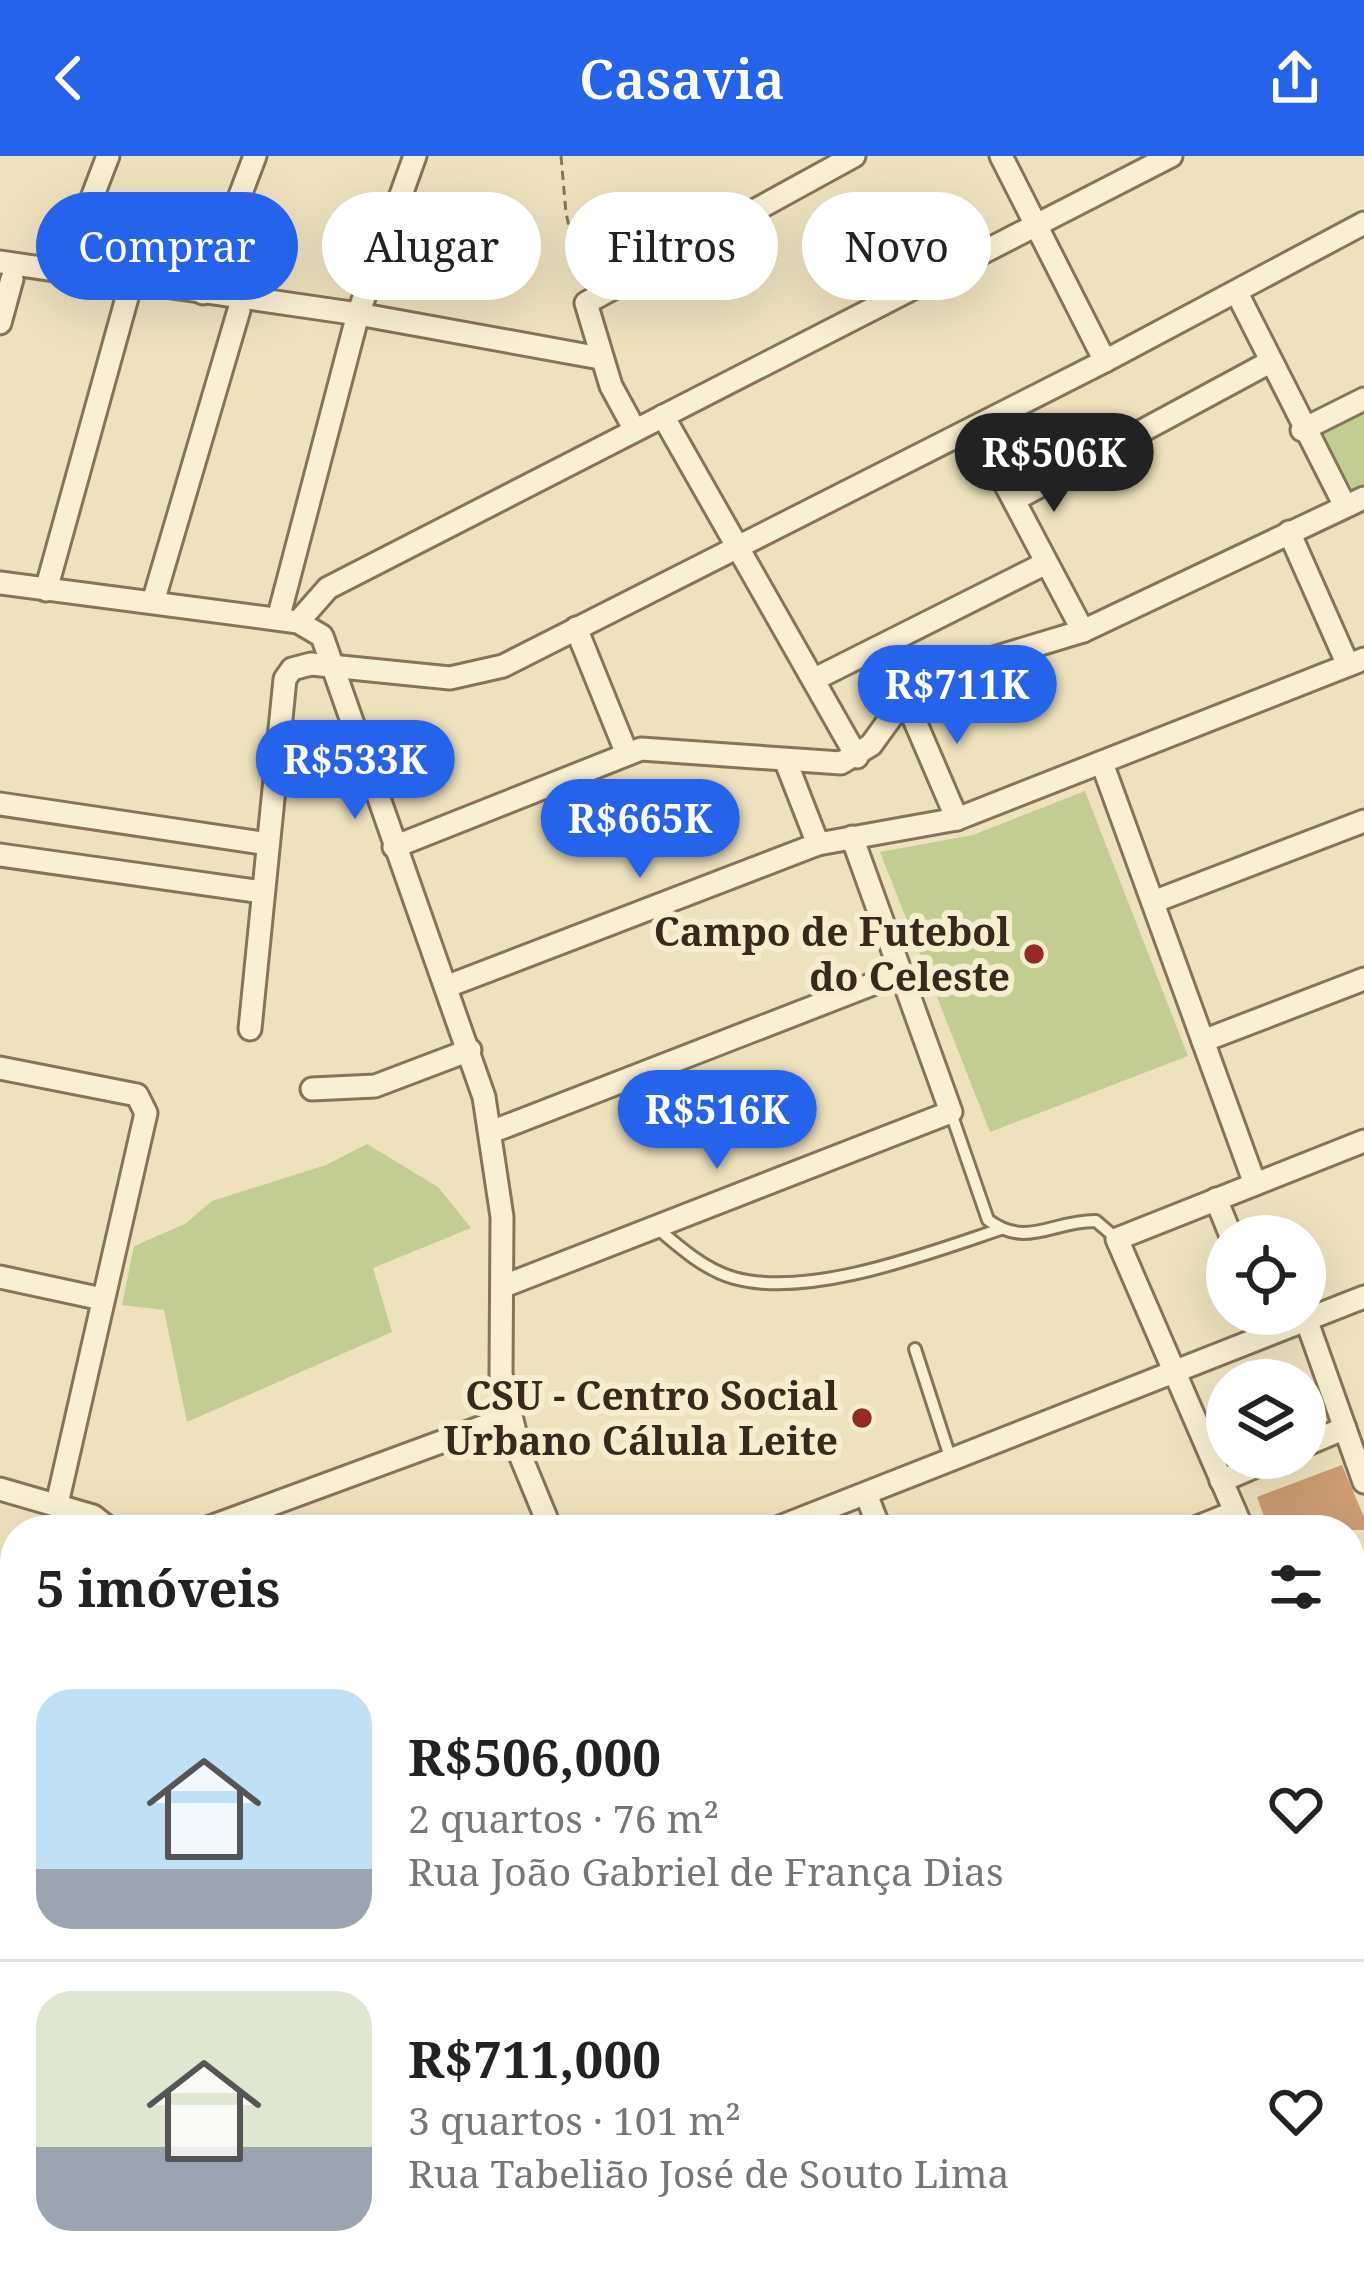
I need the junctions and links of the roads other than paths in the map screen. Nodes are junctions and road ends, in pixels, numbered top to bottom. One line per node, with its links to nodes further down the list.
1 (108, 156): 7 (street)
2 (255, 156): 8 (street)
3 (415, 156): 16 (street)
4 (854, 156): 18 (street)
5 (1001, 156): 10 (street)
6 (1171, 156): 10 (street)
7 (94, 192)
8 (241, 192)
9 (1364, 223): 12 (street)
10 (1038, 225): 19 (street); 22 (street)
11 (6, 271): 17 (street)
12 (1237, 292): 19 (street); 20 (street)
13 (126, 300): 32 (street)
14 (255, 300): 16 (street)
15 (239, 310): 33 (street)
16 (358, 314): 18 (street); 34 (street)
17 (0, 323)
18 (600, 358): 24 (street)
19 (1105, 361): 23 (street)
20 (1270, 362): 25 (street); 26 (street)
21 (1364, 399): 25 (street)
22 (663, 416): 24 (street); 29 (street)
23 (975, 427): 26 (street); 29 (street)
24 (635, 430): 34 (street)
25 (1302, 430): 27 (street)
26 (1014, 500): 30 (street)
27 (1354, 502): 28 (street)
28 (1288, 532): 36 (street); 37 (street)
29 (738, 545): 35 (street); 39 (street)
30 (1046, 563): 36 (street); 39 (street)
31 (0, 583): 32 (street)
32 (46, 590): 33 (street)
33 (153, 602): 34 (street)
34 (288, 621): 38 (street)
35 (576, 628): 38 (street); 41 (street)
36 (1083, 631): 40 (street)
37 (1356, 662): 44 (street)
38 (332, 668): 49 (street); 51 (street)
39 (815, 679): 42 (street)
40 (905, 698): 42 (street); 46 (street)
41 (627, 754): 43 (street); 51 (street)
42 (857, 757): 43 (street)
43 (786, 762): 50 (street)
44 (1102, 763): 46 (street); 54 (street)
45 (0, 804): 49 (street)
46 (957, 819): 48 (street)
47 (1364, 821): 54 (street)
48 (852, 837): 50 (street); 55 (street)
49 (268, 844): 53 (street)
50 (818, 844): 57 (street)
51 (394, 848): 57 (street)
52 (0, 855): 53 (street)
53 (262, 892): 58 (street)
54 (1153, 902): 59 (street)
55 (902, 973): 63 (street); 64 (street)
56 (1364, 979): 59 (street)
57 (448, 986): 60 (street)
58 (250, 1029)
59 (1203, 1041): 66 (street)
60 (470, 1050): 62 (street); 64 (street)
61 (0, 1068): 75 (street)
62 (312, 1088)
63 (951, 1112): 69 (street); 70 (lane)
64 (491, 1132): 73 (street)
65 (1364, 1141): 66 (street)
66 (1255, 1184): 67 (street)
67 (1216, 1199): 68 (street); 71 (street)
68 (1222, 1215)
69 (656, 1227): 70 (lane); 73 (street)
70 (1001, 1229): 71 (lane)
71 (1117, 1239): 80 (street)
72 (0, 1277): 75 (street)
73 (504, 1286): 81 (street)
74 (1364, 1297): 76 (street)
75 (102, 1299): 90 (street)
76 (1326, 1311)
77 (1244, 1335): 80 (street)
78 (1312, 1335): 82 (street)
79 (915, 1349): 84 (lane)
80 (1171, 1373): 84 (street); 87 (street)
81 (509, 1418): 92 (street); 93 (street)
82 (1345, 1428): 83 (street); 85 (street)
83 (1326, 1436)
84 (951, 1460): 89 (street)
85 (1362, 1469)
86 (1226, 1479): 87 (street)
87 (1221, 1481): 96 (street)
88 (0, 1489): 90 (street)
89 (866, 1494): 94 (street); 95 (street)
90 (57, 1504): 91 (street)
91 (90, 1515)
92 (243, 1515)
93 (545, 1515)
94 (811, 1515)
95 (874, 1515)
96 (1236, 1515)

